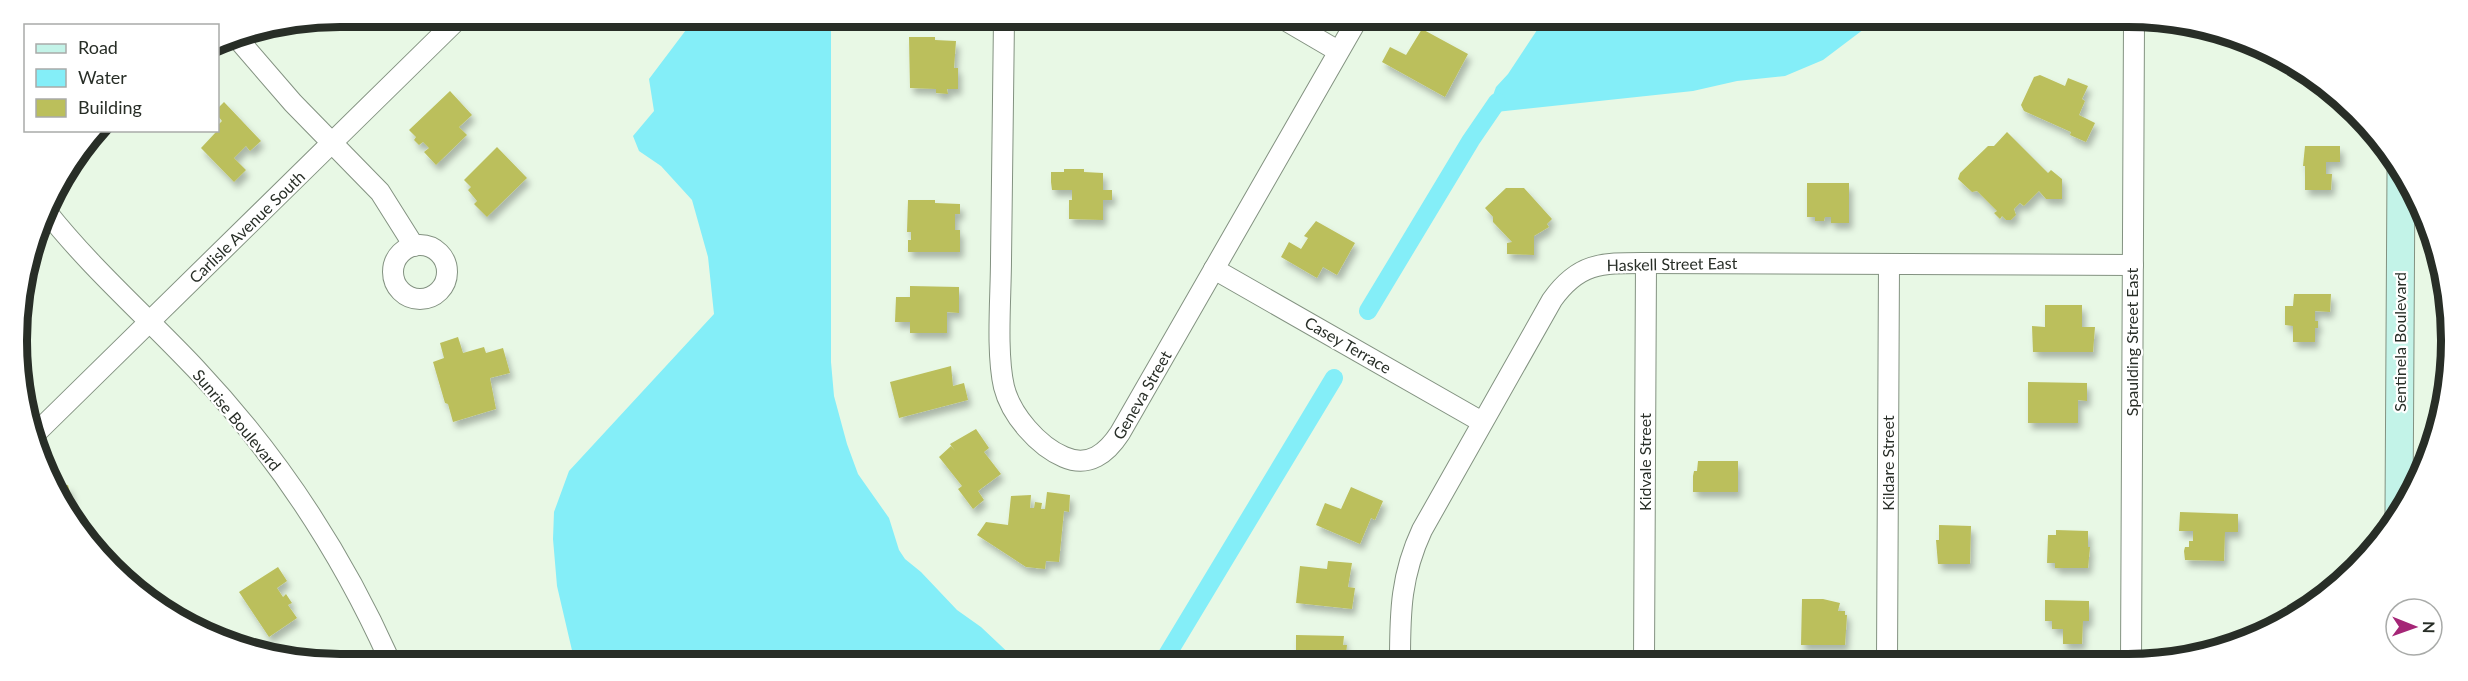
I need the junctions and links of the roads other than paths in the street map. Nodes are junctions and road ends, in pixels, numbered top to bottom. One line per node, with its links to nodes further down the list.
1 (450, 27): 8 (street, Carlisle Avenue South)
2 (1004, 27): 15 (street, Geneva Street)
3 (1297, 27): 7 (street)
4 (1353, 27): 7 (street, Geneva Street)
5 (2134, 27): 14 (street, Spaulding Street East)
6 (242, 43): 8 (street)
7 (1338, 51): 15 (street, Geneva Street)
8 (332, 143): 11 (street); 16 (street, Carlisle Avenue South)
9 (2401, 187): 19 (street, Sentinela Boulevard)
10 (52, 218): 16 (street, Sunrise Boulevard)
11 (414, 246)
12 (1646, 262): 13 (street, Haskell Street East); 17 (street, Haskell Street East); 22 (street, Kidvale Street)
13 (1889, 264): 14 (street, Haskell Street East); 23 (street, Kildare Street)
14 (2133, 265): 24 (street, Spaulding Street East)
15 (1214, 268): 17 (street, Casey Terrace)
16 (150, 322): 18 (street, Carlisle Avenue South); 20 (street, Sunrise Boulevard)
17 (1482, 422): 21 (street, Haskell Street East)
18 (40, 429)
19 (2399, 497)
20 (387, 654)
21 (1400, 654)
22 (1644, 654)
23 (1887, 654)
24 (2131, 654)

